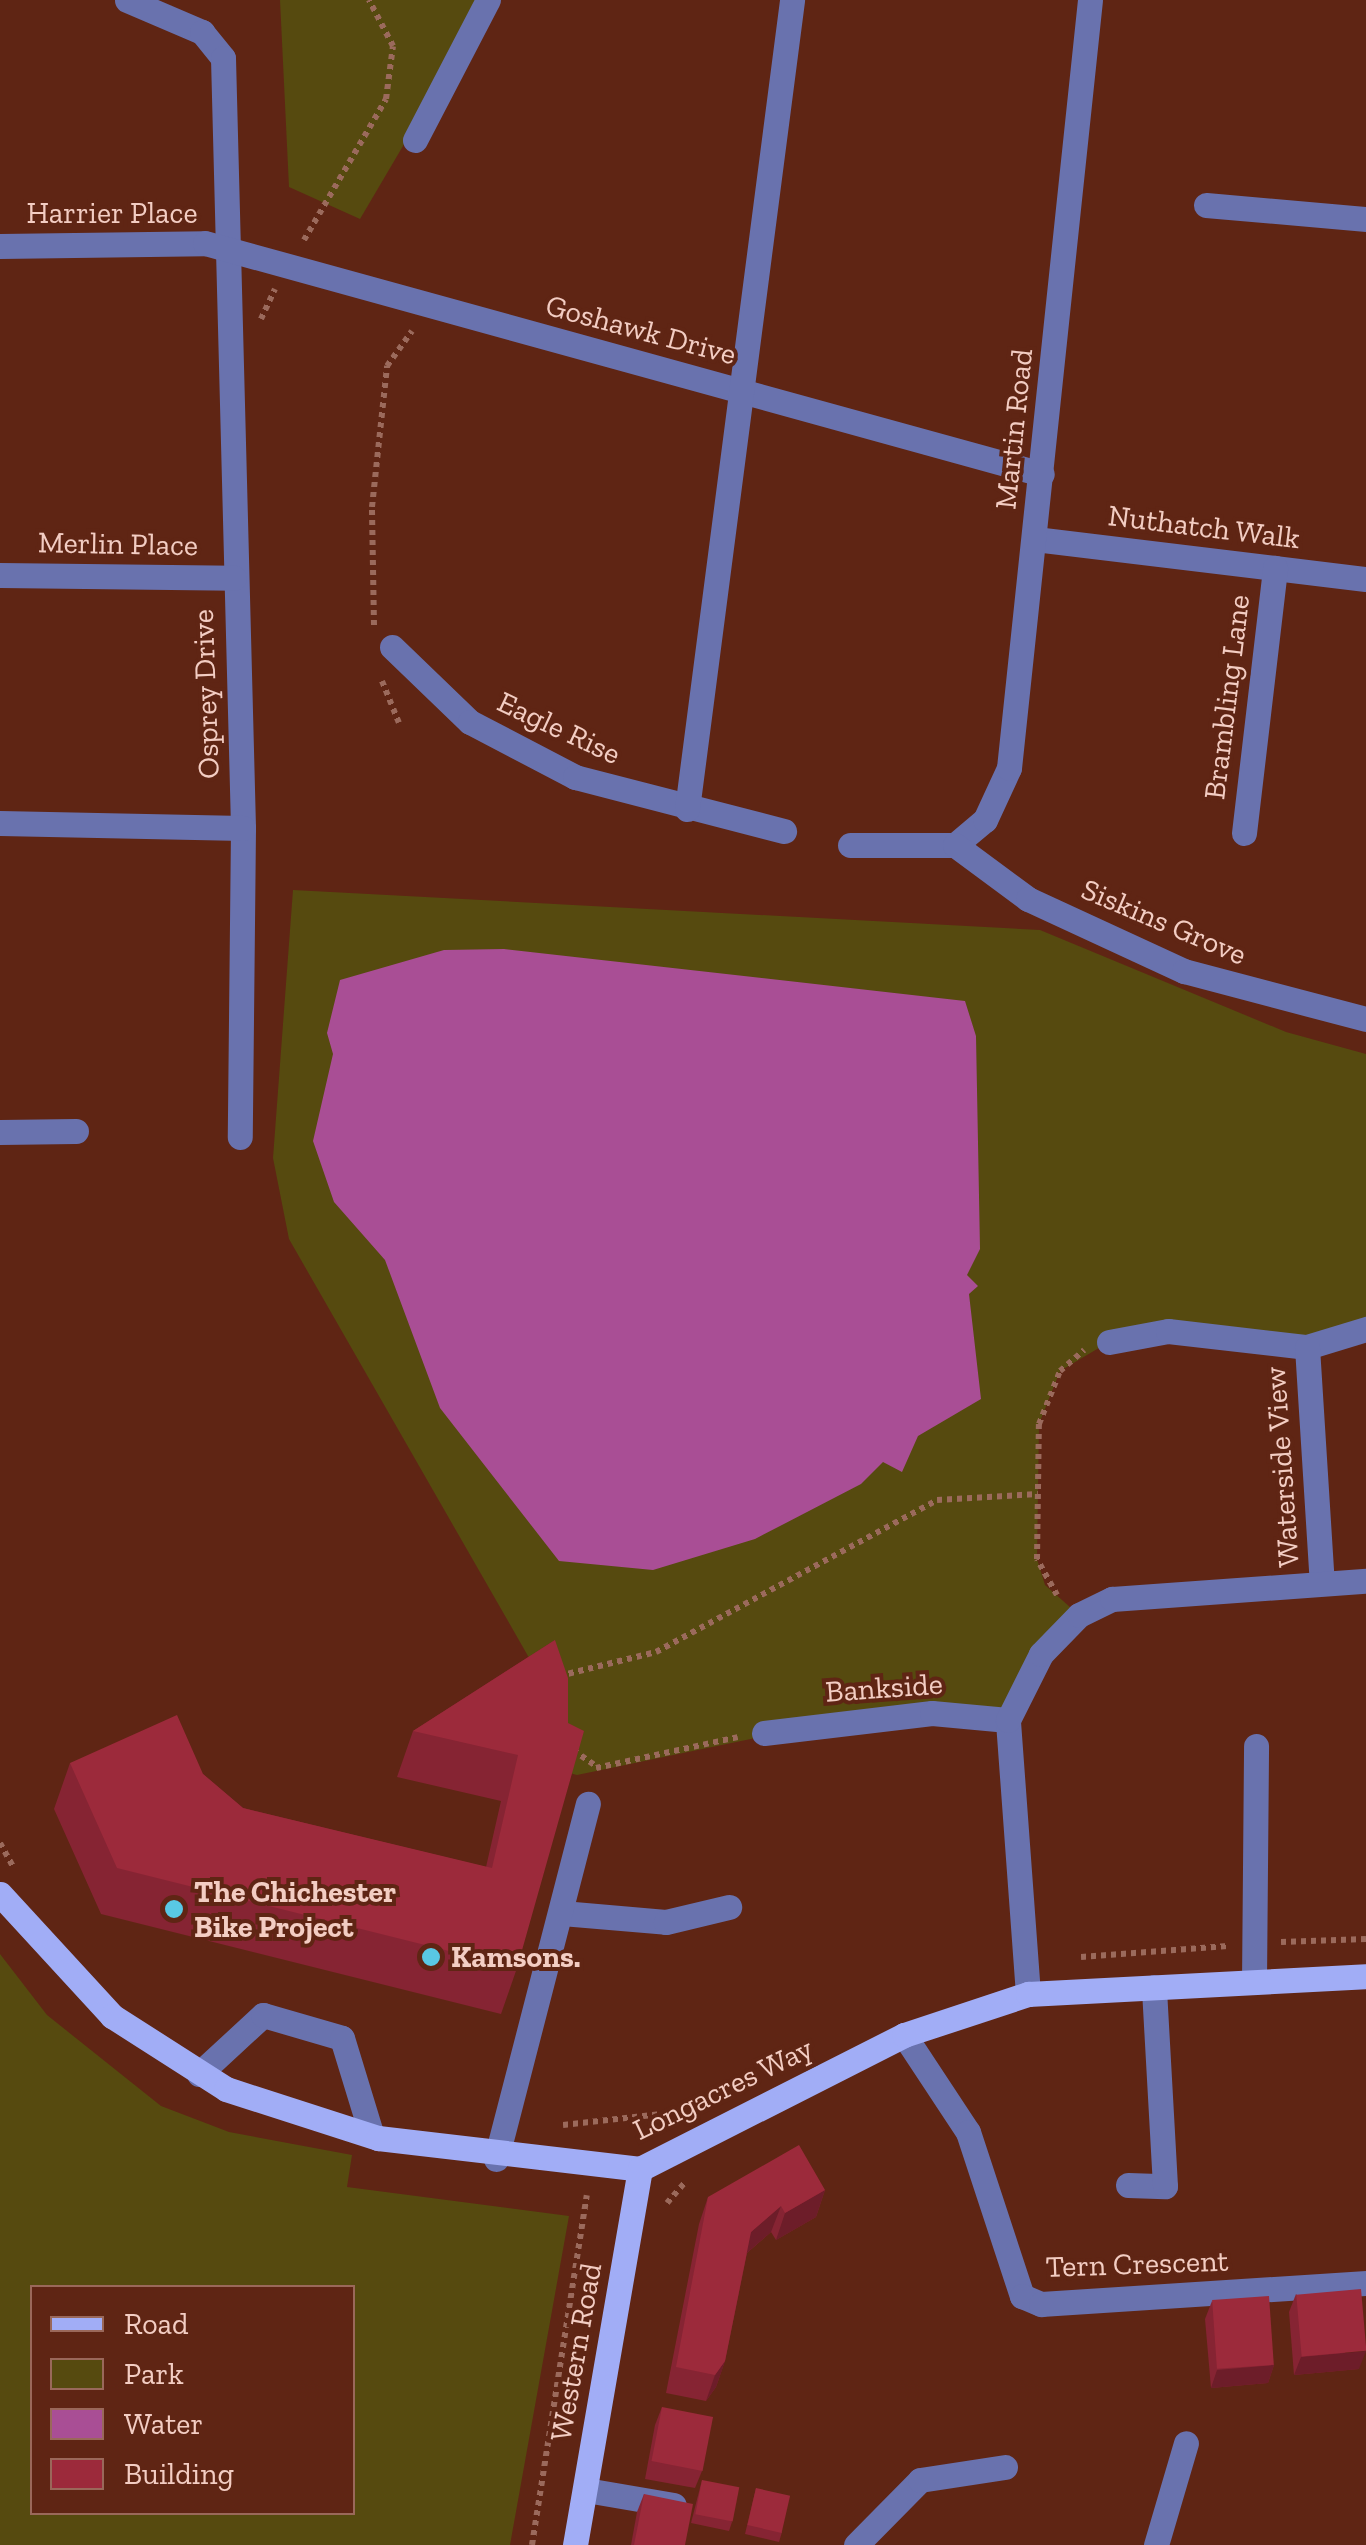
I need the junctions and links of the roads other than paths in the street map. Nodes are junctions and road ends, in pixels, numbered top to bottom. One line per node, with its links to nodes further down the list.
1 (128, 0): 9 (street, Osprey Drive)
2 (488, 0): 5 (street)
3 (792, 0): 10 (street)
4 (1090, 0): 11 (street, Martin Road)
5 (415, 140)
6 (1206, 205): 7 (street)
7 (1366, 219)
8 (0, 246): 9 (street, Harrier Place)
9 (223, 250): 10 (street, Goshawk Drive); 15 (street, Osprey Drive)
10 (742, 391): 11 (street, Goshawk Drive); 18 (street)
11 (1042, 474): 12 (street, Martin Road)
12 (1035, 539): 13 (street, Nuthatch Walk); 24 (street, Martin Road)
13 (1274, 568): 16 (street, Nuthatch Walk); 22 (street, Brambling Lane)
14 (0, 575): 15 (street, Merlin Place)
15 (234, 578): 20 (street, Osprey Drive)
16 (1366, 579)
17 (381, 650): 18 (street, Eagle Rise)
18 (687, 809): 21 (street, Eagle Rise)
19 (0, 823): 20 (street)
20 (243, 828): 28 (street, Osprey Drive)
21 (784, 830)
22 (1244, 833)
23 (850, 845): 24 (street)
24 (955, 846): 25 (street, Siskins Grove)
25 (1366, 1019)
26 (76, 1131): 27 (street)
27 (0, 1132)
28 (240, 1137)
29 (1366, 1329): 31 (street, Waterside View)
30 (1109, 1342): 31 (street, Waterside View)
31 (1307, 1347): 33 (street, Waterside View)
32 (1366, 1581): 33 (street)
33 (1322, 1583): 34 (street)
34 (1008, 1720): 35 (street, Bankside); 44 (street)
35 (764, 1732)
36 (1256, 1746): 42 (street)
37 (588, 1804): 40 (street)
38 (10, 1885): 46 (main road, Longacres Way)
39 (730, 1907): 40 (street)
40 (562, 1913): 48 (street)
41 (1366, 1976): 42 (main road, Longacres Way)
42 (1254, 1982): 43 (main road, Longacres Way)
43 (1154, 1987): 44 (main road, Longacres Way); 50 (street)
44 (1028, 1994): 45 (main road, Longacres Way)
45 (904, 2035): 49 (main road, Longacres Way); 51 (street, Tern Crescent)
46 (199, 2074): 47 (main road, Longacres Way); 47 (street)
47 (372, 2136): 48 (main road, Longacres Way)
48 (496, 2159): 49 (main road, Longacres Way)
49 (640, 2169): 54 (main road, Western Road)
50 (1128, 2185)
51 (1366, 2283)
52 (1186, 2443): 58 (street)
53 (1005, 2467): 57 (street)
54 (586, 2490): 55 (street); 56 (main road, Western Road)
55 (680, 2506)
56 (575, 2545)
57 (856, 2545)
58 (1156, 2545)

